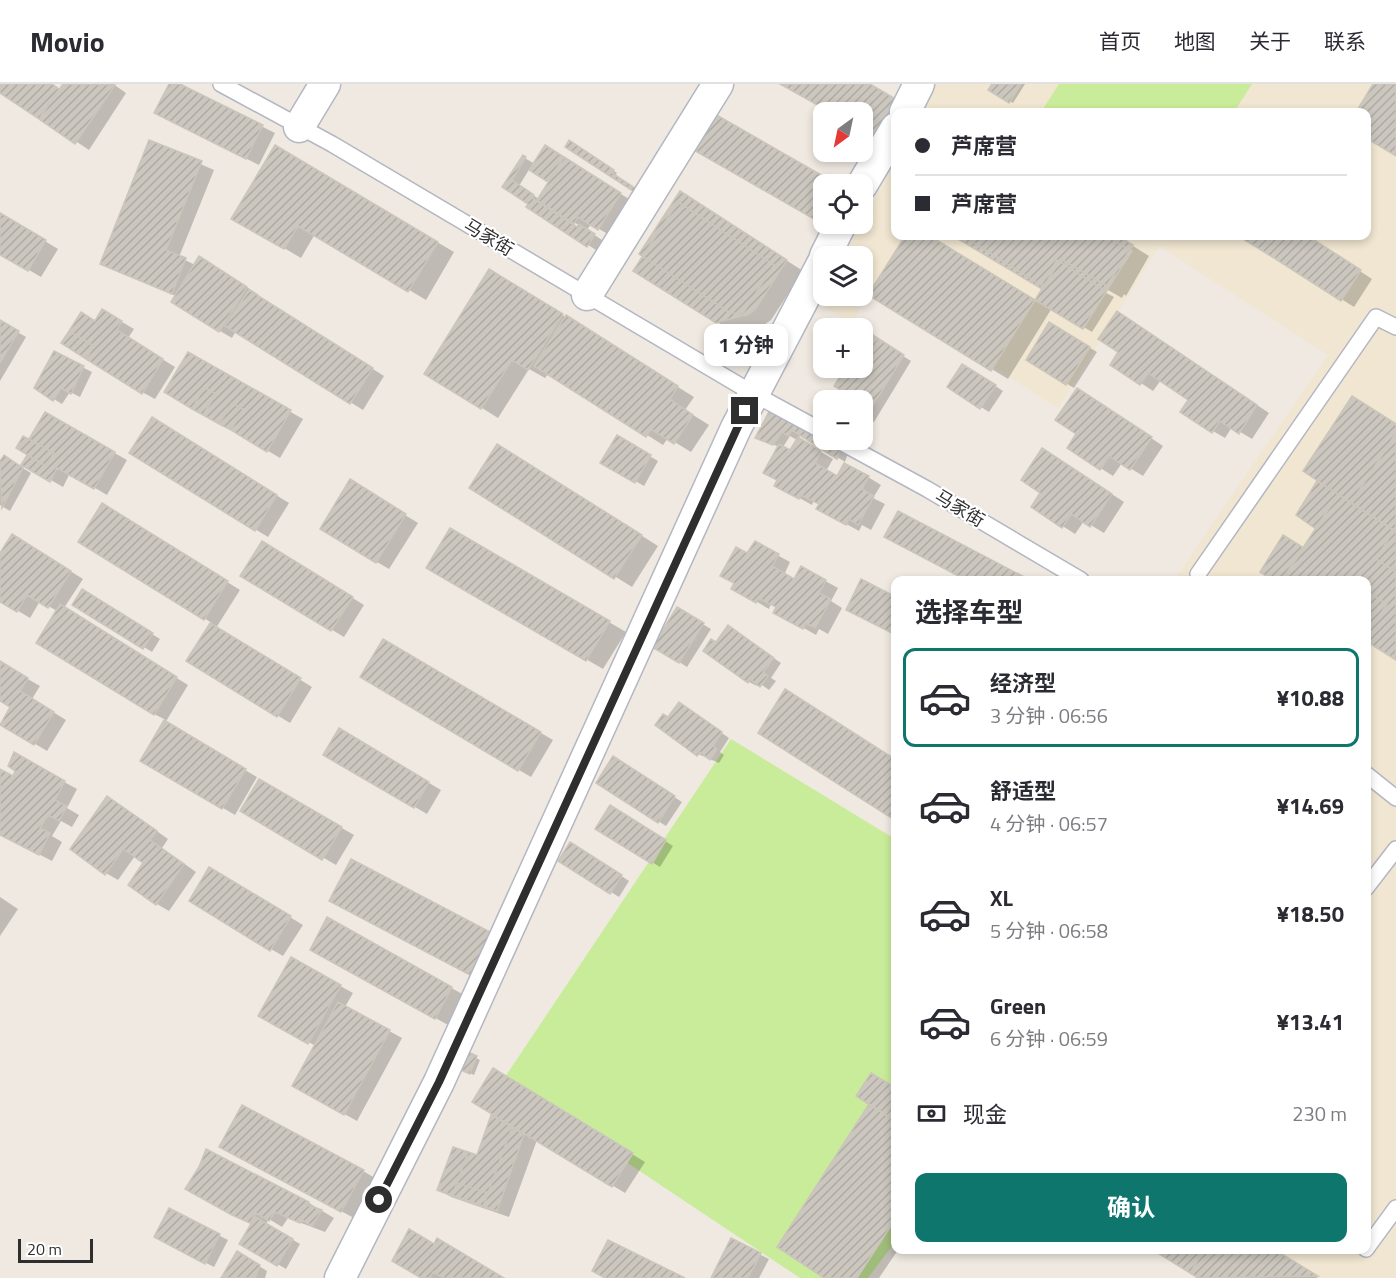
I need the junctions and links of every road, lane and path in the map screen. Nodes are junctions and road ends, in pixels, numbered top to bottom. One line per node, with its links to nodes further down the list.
1 (221, 84): 6 (lane, 马家街)
2 (326, 84): 6 (street)
3 (718, 84): 10 (street)
4 (919, 84): 5 (street)
5 (907, 108)
6 (299, 127): 10 (lane, 马家街)
7 (891, 136): 8 (street)
8 (868, 174)
9 (813, 280): 12 (street)
10 (587, 295): 12 (lane, 马家街)
11 (1396, 327): 15 (lane)
12 (754, 394): 13 (lane, 马家街); 23 (street)
13 (813, 426)
14 (855, 450): 16 (lane, 马家街)
15 (1198, 574)
16 (1074, 576)
17 (1371, 778): 18 (lane)
18 (1396, 798)
19 (1396, 849): 20 (lane)
20 (1371, 882)
21 (1396, 1208): 22 (lane)
22 (1371, 1242)
23 (340, 1278)

